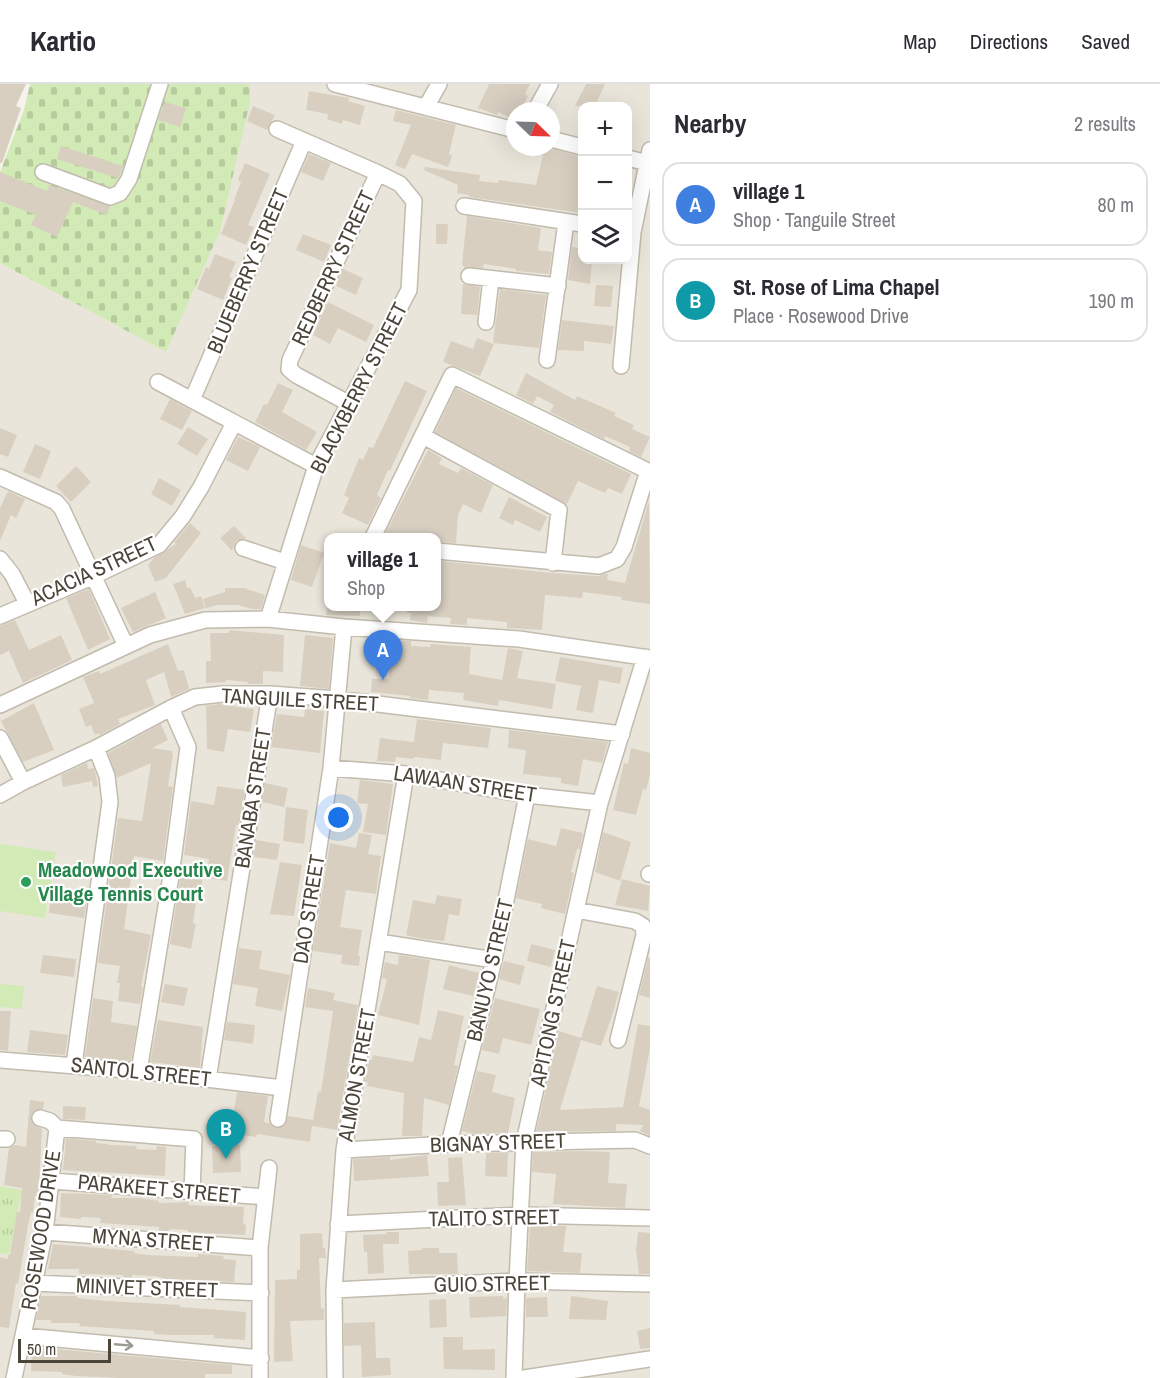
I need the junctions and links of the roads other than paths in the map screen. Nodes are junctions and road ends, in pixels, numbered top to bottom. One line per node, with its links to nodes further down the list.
1 (160, 84): 14 (street)
2 (335, 84): 6 (street)
3 (439, 84): 6 (street)
4 (550, 84): 5 (street)
5 (541, 102)
6 (426, 107): 7 (street)
7 (506, 128)
8 (276, 129): 9 (street, BLACKBERRY STREET)
9 (304, 141): 15 (street, BLACKBERRY STREET); 28 (street, BLUEBERRY STREET)
10 (560, 141): 11 (street)
11 (578, 146)
12 (648, 157): 13 (street); 18 (street)
13 (632, 159)
14 (44, 171)
15 (378, 173): 29 (street, BLACKBERRY STREET); 29 (street, REDBERRY STREET)
16 (464, 206): 17 (street)
17 (566, 222): 19 (street); 23 (street)
18 (632, 223)
19 (578, 224)
20 (628, 264): 26 (street)
21 (469, 276): 22 (street)
22 (491, 279): 23 (street); 24 (street)
23 (558, 286): 25 (street)
24 (486, 322)
25 (547, 360)
26 (621, 366)
27 (158, 382): 28 (street)
28 (192, 400): 30 (street)
29 (348, 403): 32 (street, BLACKBERRY STREET)
30 (234, 423): 32 (street); 41 (street, ACACIA STREET)
31 (423, 436): 33 (street); 35 (street); 40 (street)
32 (316, 466): 39 (street, BLACKBERRY STREET)
33 (649, 471): 40 (street)
34 (0, 477): 41 (street)
35 (376, 533)
36 (243, 548): 39 (street)
37 (441, 551): 40 (street)
38 (0, 559): 42 (street)
39 (285, 562): 44 (street, BLACKBERRY STREET)
40 (553, 563)
41 (92, 577): 42 (street, ACACIA STREET); 46 (street)
42 (27, 603): 43 (street, ACACIA STREET)
43 (0, 616)
44 (268, 619): 45 (street); 46 (street)
45 (344, 627): 47 (street); 49 (street, DAO STREET)
46 (126, 646): 50 (street)
47 (648, 658): 52 (street, APITONG STREET)
48 (270, 694): 49 (street, TANGUILE STREET); 51 (street, TANGUILE STREET); 68 (street, BANABA STREET)
49 (337, 699): 52 (street, TANGUILE STREET); 55 (street, DAO STREET)
50 (0, 705)
51 (171, 708): 54 (street, TANGUILE STREET); 67 (street)
52 (622, 734): 60 (street, APITONG STREET)
53 (0, 738): 57 (street)
54 (96, 748): 57 (street, TANGUILE STREET); 66 (street)
55 (331, 768): 56 (street, LAWAAN STREET); 69 (street, DAO STREET)
56 (406, 774): 59 (street, LAWAAN STREET); 62 (street, ALMON STREET)
57 (23, 782): 58 (street, TANGUILE STREET)
58 (0, 795)
59 (527, 795): 60 (street, LAWAAN STREET); 63 (street, BANUYO STREET)
60 (600, 803): 61 (street, APITONG STREET)
61 (576, 910): 64 (street); 73 (street, APITONG STREET)
62 (379, 942): 63 (street); 76 (street, ALMON STREET)
63 (494, 960): 74 (street, BANUYO STREET)
64 (618, 1040)
65 (0, 1060): 66 (street, SANTOL STREET)
66 (74, 1065): 67 (street, SANTOL STREET)
67 (139, 1071): 68 (street, SANTOL STREET)
68 (208, 1079): 69 (street, SANTOL STREET)
69 (282, 1088): 71 (street, DAO STREET)
70 (40, 1118): 72 (street)
71 (278, 1119)
72 (57, 1128): 78 (street, ROSEWOOD DRIVE); 79 (street, ROSEWOOD DRIVE)
73 (524, 1142): 74 (street, BIGNAY STREET); 75 (street, BIGNAY STREET); 81 (street, APITONG STREET)
74 (448, 1144): 76 (street, BIGNAY STREET)
75 (650, 1146)
76 (344, 1150): 83 (street, ALMON STREET)
77 (269, 1168): 80 (street)
78 (52, 1181): 79 (street, PARAKEET STREET); 84 (street, ROSEWOOD DRIVE)
79 (192, 1192): 80 (street, PARAKEET STREET)
80 (266, 1197): 85 (street)
81 (520, 1215): 82 (street, TALITO STREET); 83 (street, TALITO STREET); 86 (street, APITONG STREET)
82 (650, 1218)
83 (338, 1224): 89 (street, ALMON STREET)
84 (45, 1232): 85 (street, MYNA STREET); 87 (street, ROSEWOOD DRIVE)
85 (260, 1248): 90 (street)
86 (517, 1281): 88 (street, GUIO STREET); 89 (street, GUIO STREET); 97 (street, APITONG STREET)
87 (33, 1284): 90 (street, MINIVET STREET); 91 (street, ROSEWOOD DRIVE)
88 (650, 1284)
89 (334, 1290): 96 (street, ALMON STREET)
90 (261, 1293): 92 (street)
91 (24, 1336): 92 (street, one-way to 92); 94 (street, ROSEWOOD DRIVE)
92 (261, 1358): 95 (street)
93 (650, 1359): 98 (street)
94 (14, 1378)
95 (260, 1378)
96 (336, 1378)
97 (514, 1378)
98 (524, 1378)

